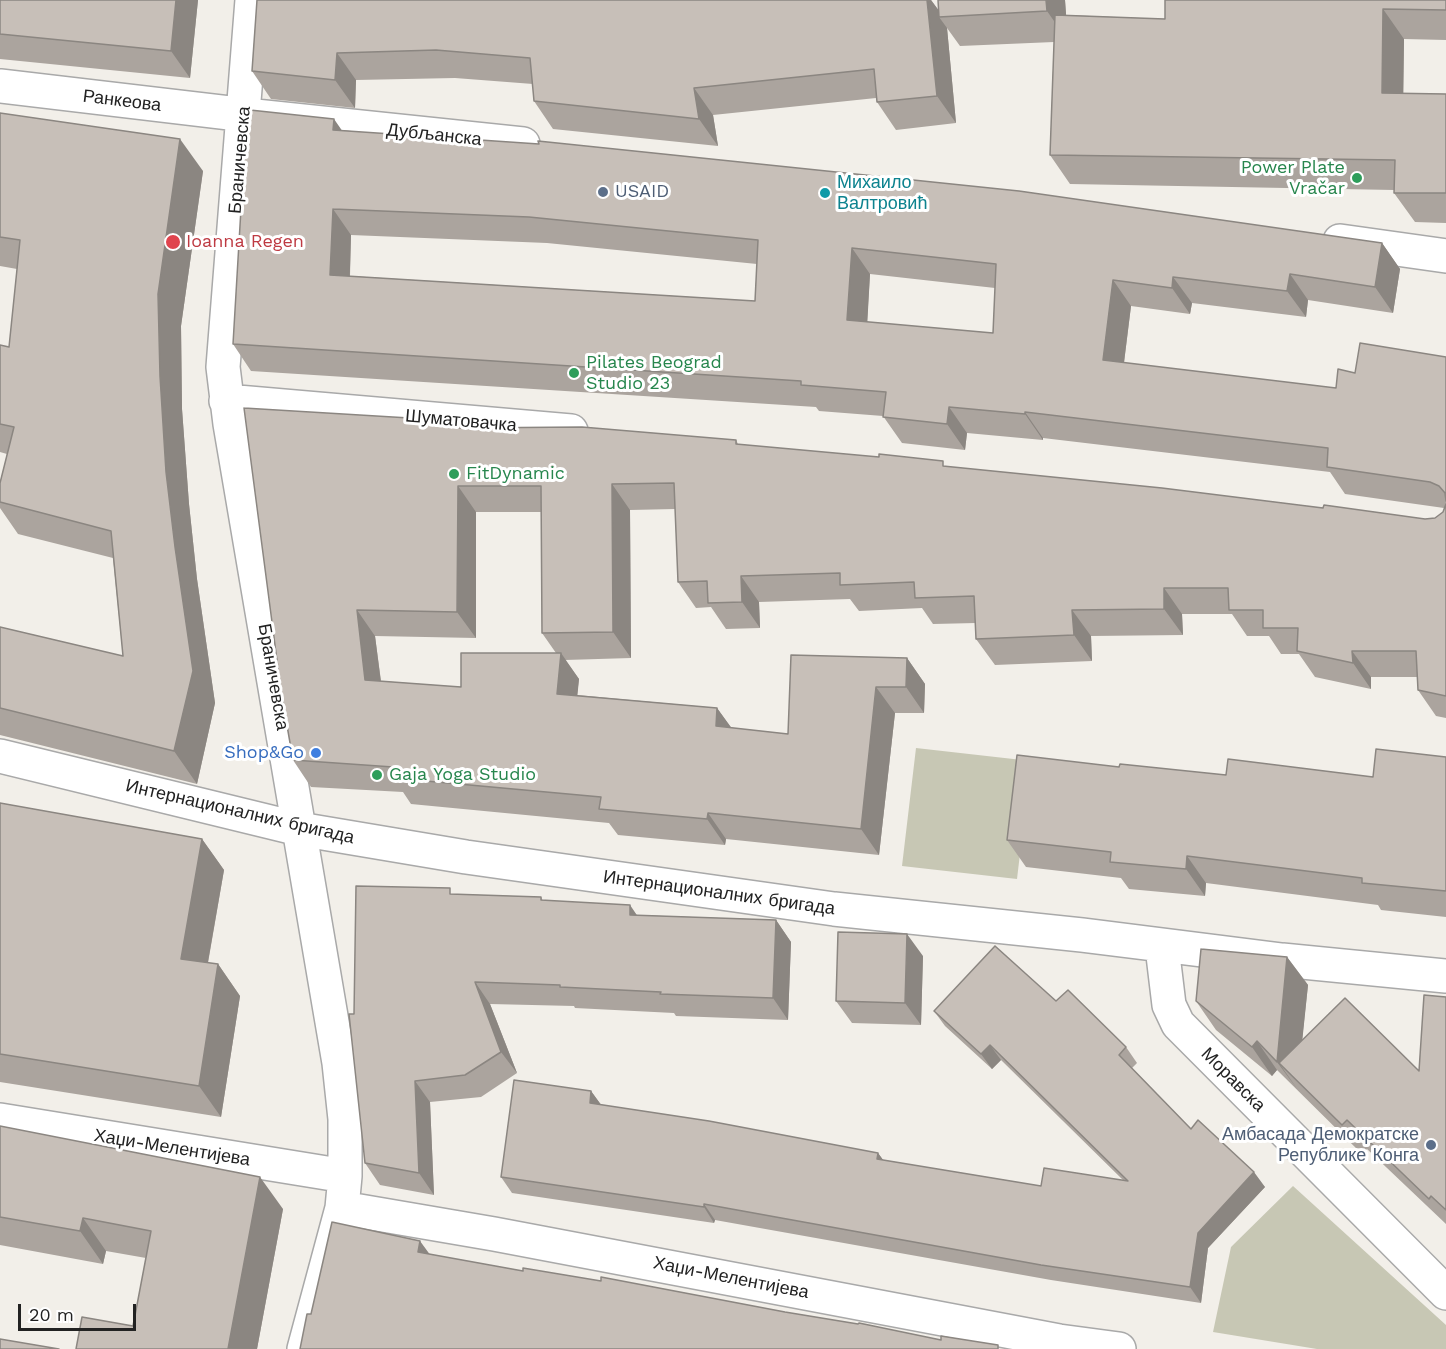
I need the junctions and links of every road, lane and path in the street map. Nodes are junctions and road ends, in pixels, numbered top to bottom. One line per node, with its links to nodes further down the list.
1 (252, 0): 3 (street, Браничевска)
2 (0, 86): 3 (street, Ранкеова)
3 (244, 115): 4 (street, Дубљанска); 7 (street, Браничевска)
4 (552, 147)
5 (1307, 237): 6 (street)
6 (1446, 256)
7 (226, 401): 8 (street, Шуматовачка); 10 (street, Браничевска)
8 (603, 434)
9 (0, 756): 10 (street, Интернационалних бригада)
10 (299, 829): 11 (street, Интернационалних бригада); 14 (street, Браничевска)
11 (1162, 947): 12 (street, Интернационалних бригада); 16 (street, Моравска)
12 (1446, 976)
13 (0, 1120): 14 (street, Хаџи-Мелентијева)
14 (345, 1176): 15 (street, Браничевска)
15 (342, 1208): 17 (street, Браничевска); 18 (street, Хаџи-Мелентијева)
16 (1446, 1293)
17 (304, 1349)
18 (1119, 1349)

